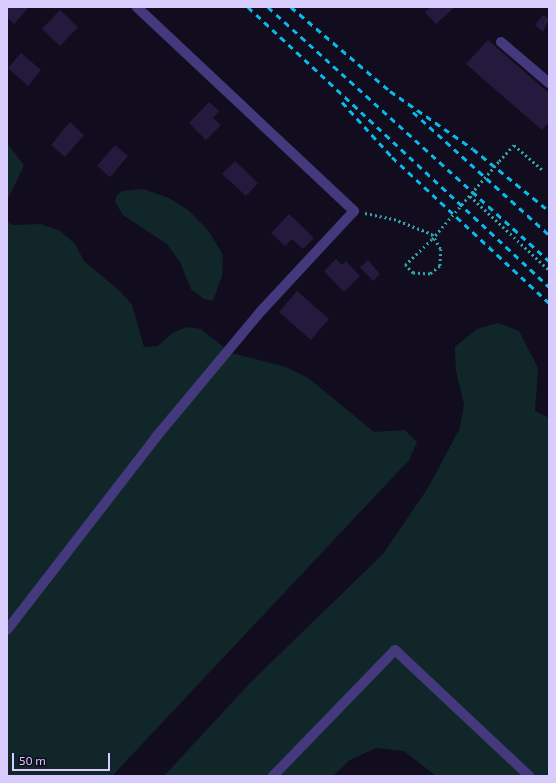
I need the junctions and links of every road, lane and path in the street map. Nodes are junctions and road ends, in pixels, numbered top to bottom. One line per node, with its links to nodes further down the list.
1 (137, 7): 6 (street)
2 (501, 42): 3 (street)
3 (549, 83)
4 (543, 170): 5 (path, bridge)
5 (470, 196): 6 (path, bridge); 7 (path)
6 (354, 211): 8 (street)
7 (549, 270)
8 (7, 630)
9 (273, 776): 10 (street)
10 (528, 776)

